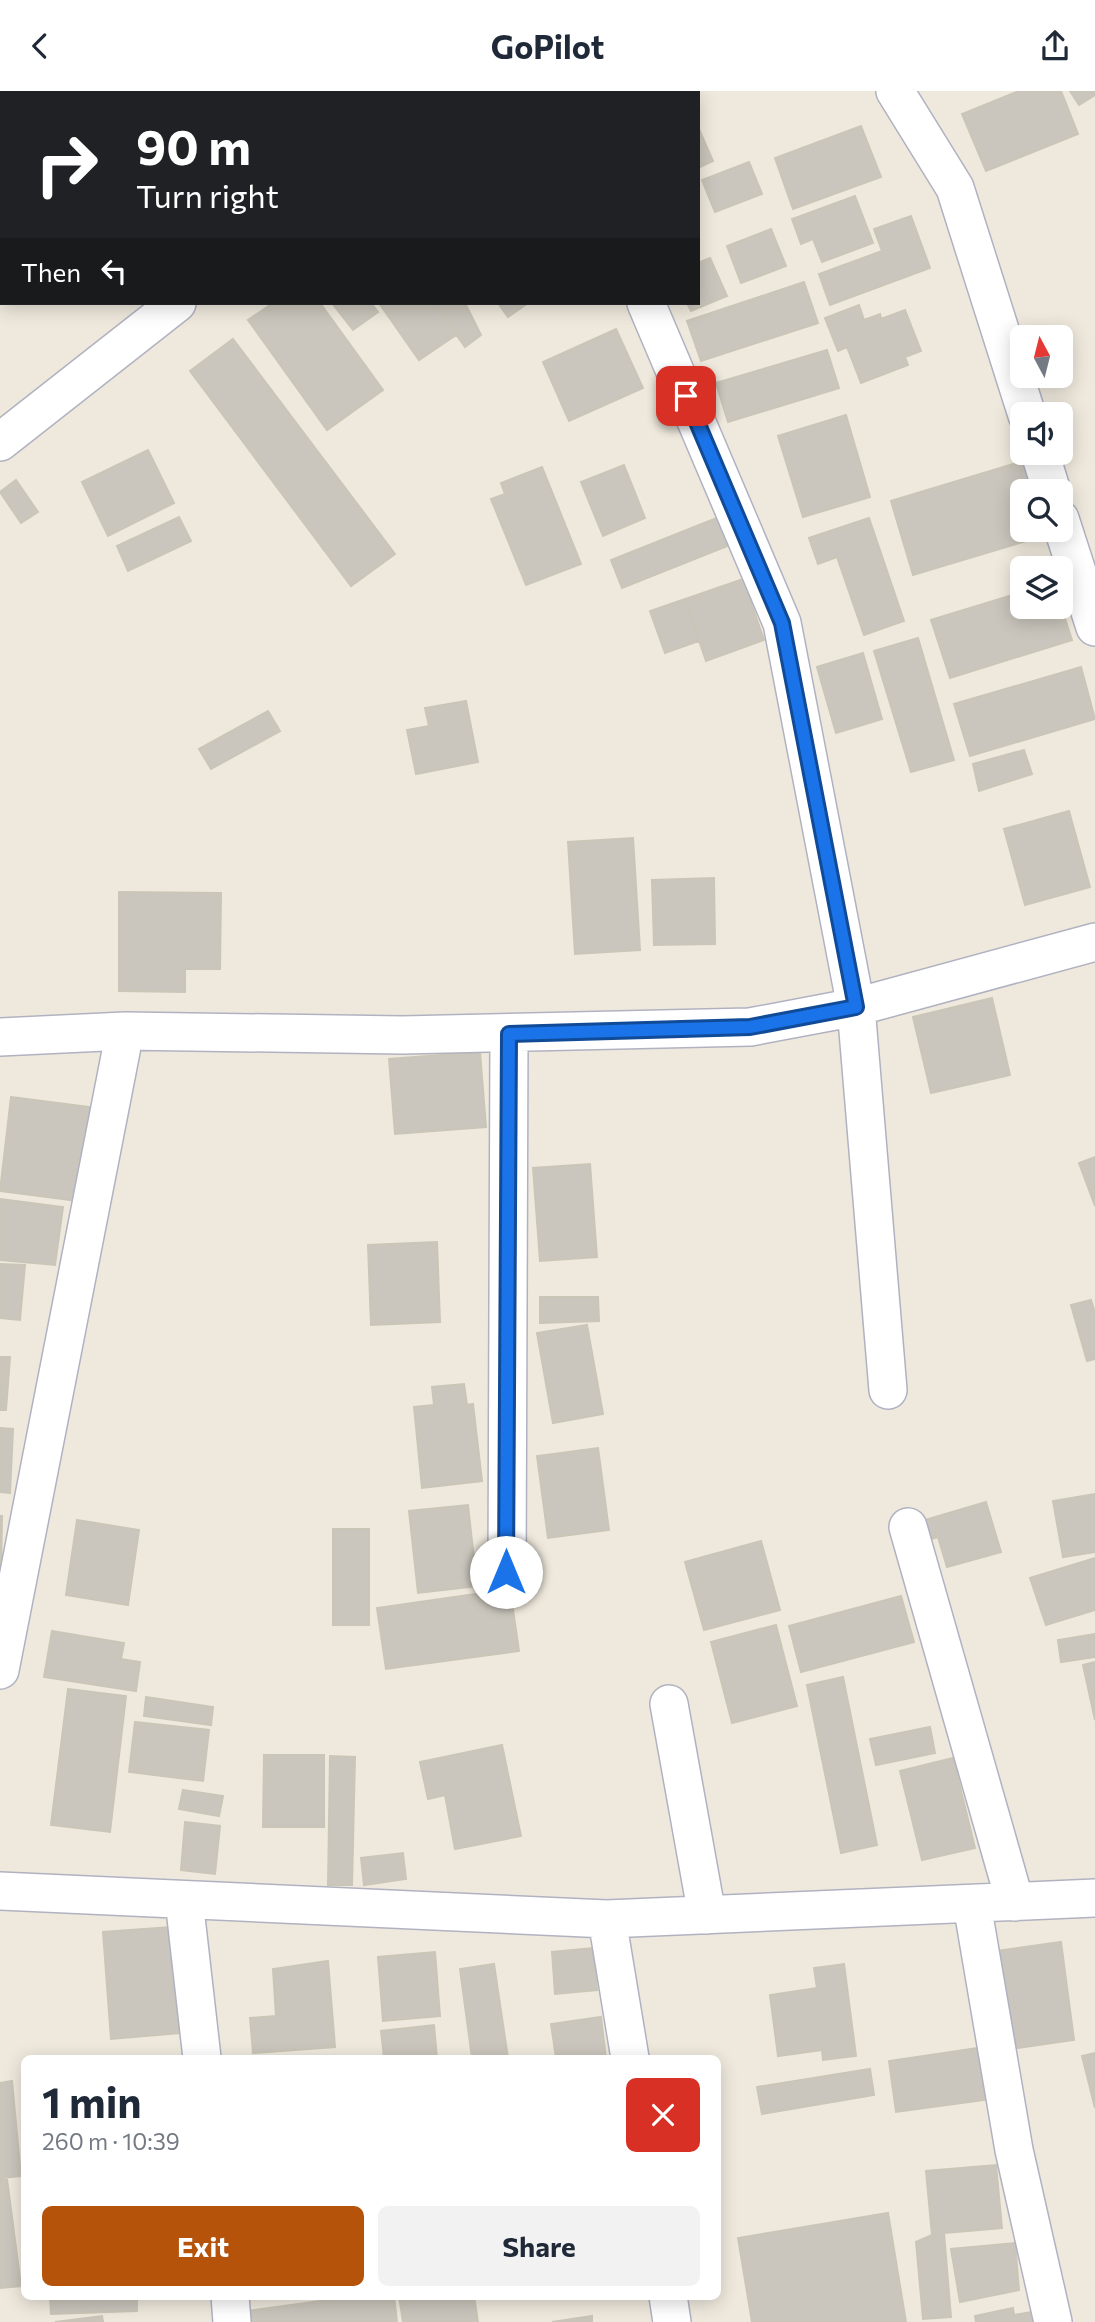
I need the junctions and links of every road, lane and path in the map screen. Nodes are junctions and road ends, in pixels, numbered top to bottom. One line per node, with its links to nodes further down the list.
1 (895, 91): 4 (street)
2 (174, 305): 5 (street)
3 (647, 305): 9 (street)
4 (1023, 402)
5 (0, 442)
6 (1067, 542): 7 (street)
7 (1095, 627)
8 (1095, 942): 9 (street)
9 (856, 1007): 11 (street); 13 (street)
10 (125, 1031): 11 (street); 12 (street); 16 (street)
11 (509, 1034): 15 (street)
12 (0, 1037)
13 (888, 1390)
14 (908, 1527): 21 (street)
15 (506, 1572)
16 (0, 1670)
17 (669, 1704): 23 (street)
18 (0, 1891): 20 (street)
19 (1095, 1898): 21 (street)
20 (184, 1900): 24 (street); 25 (street)
21 (1015, 1902): 22 (street)
22 (972, 1904): 23 (street); 31 (street)
23 (708, 1915): 24 (street)
24 (607, 1919): 26 (street)
25 (202, 2055)
26 (630, 2055)
27 (229, 2300): 29 (street)
28 (669, 2300): 30 (street)
29 (232, 2322)
30 (672, 2322)
31 (1053, 2322)

